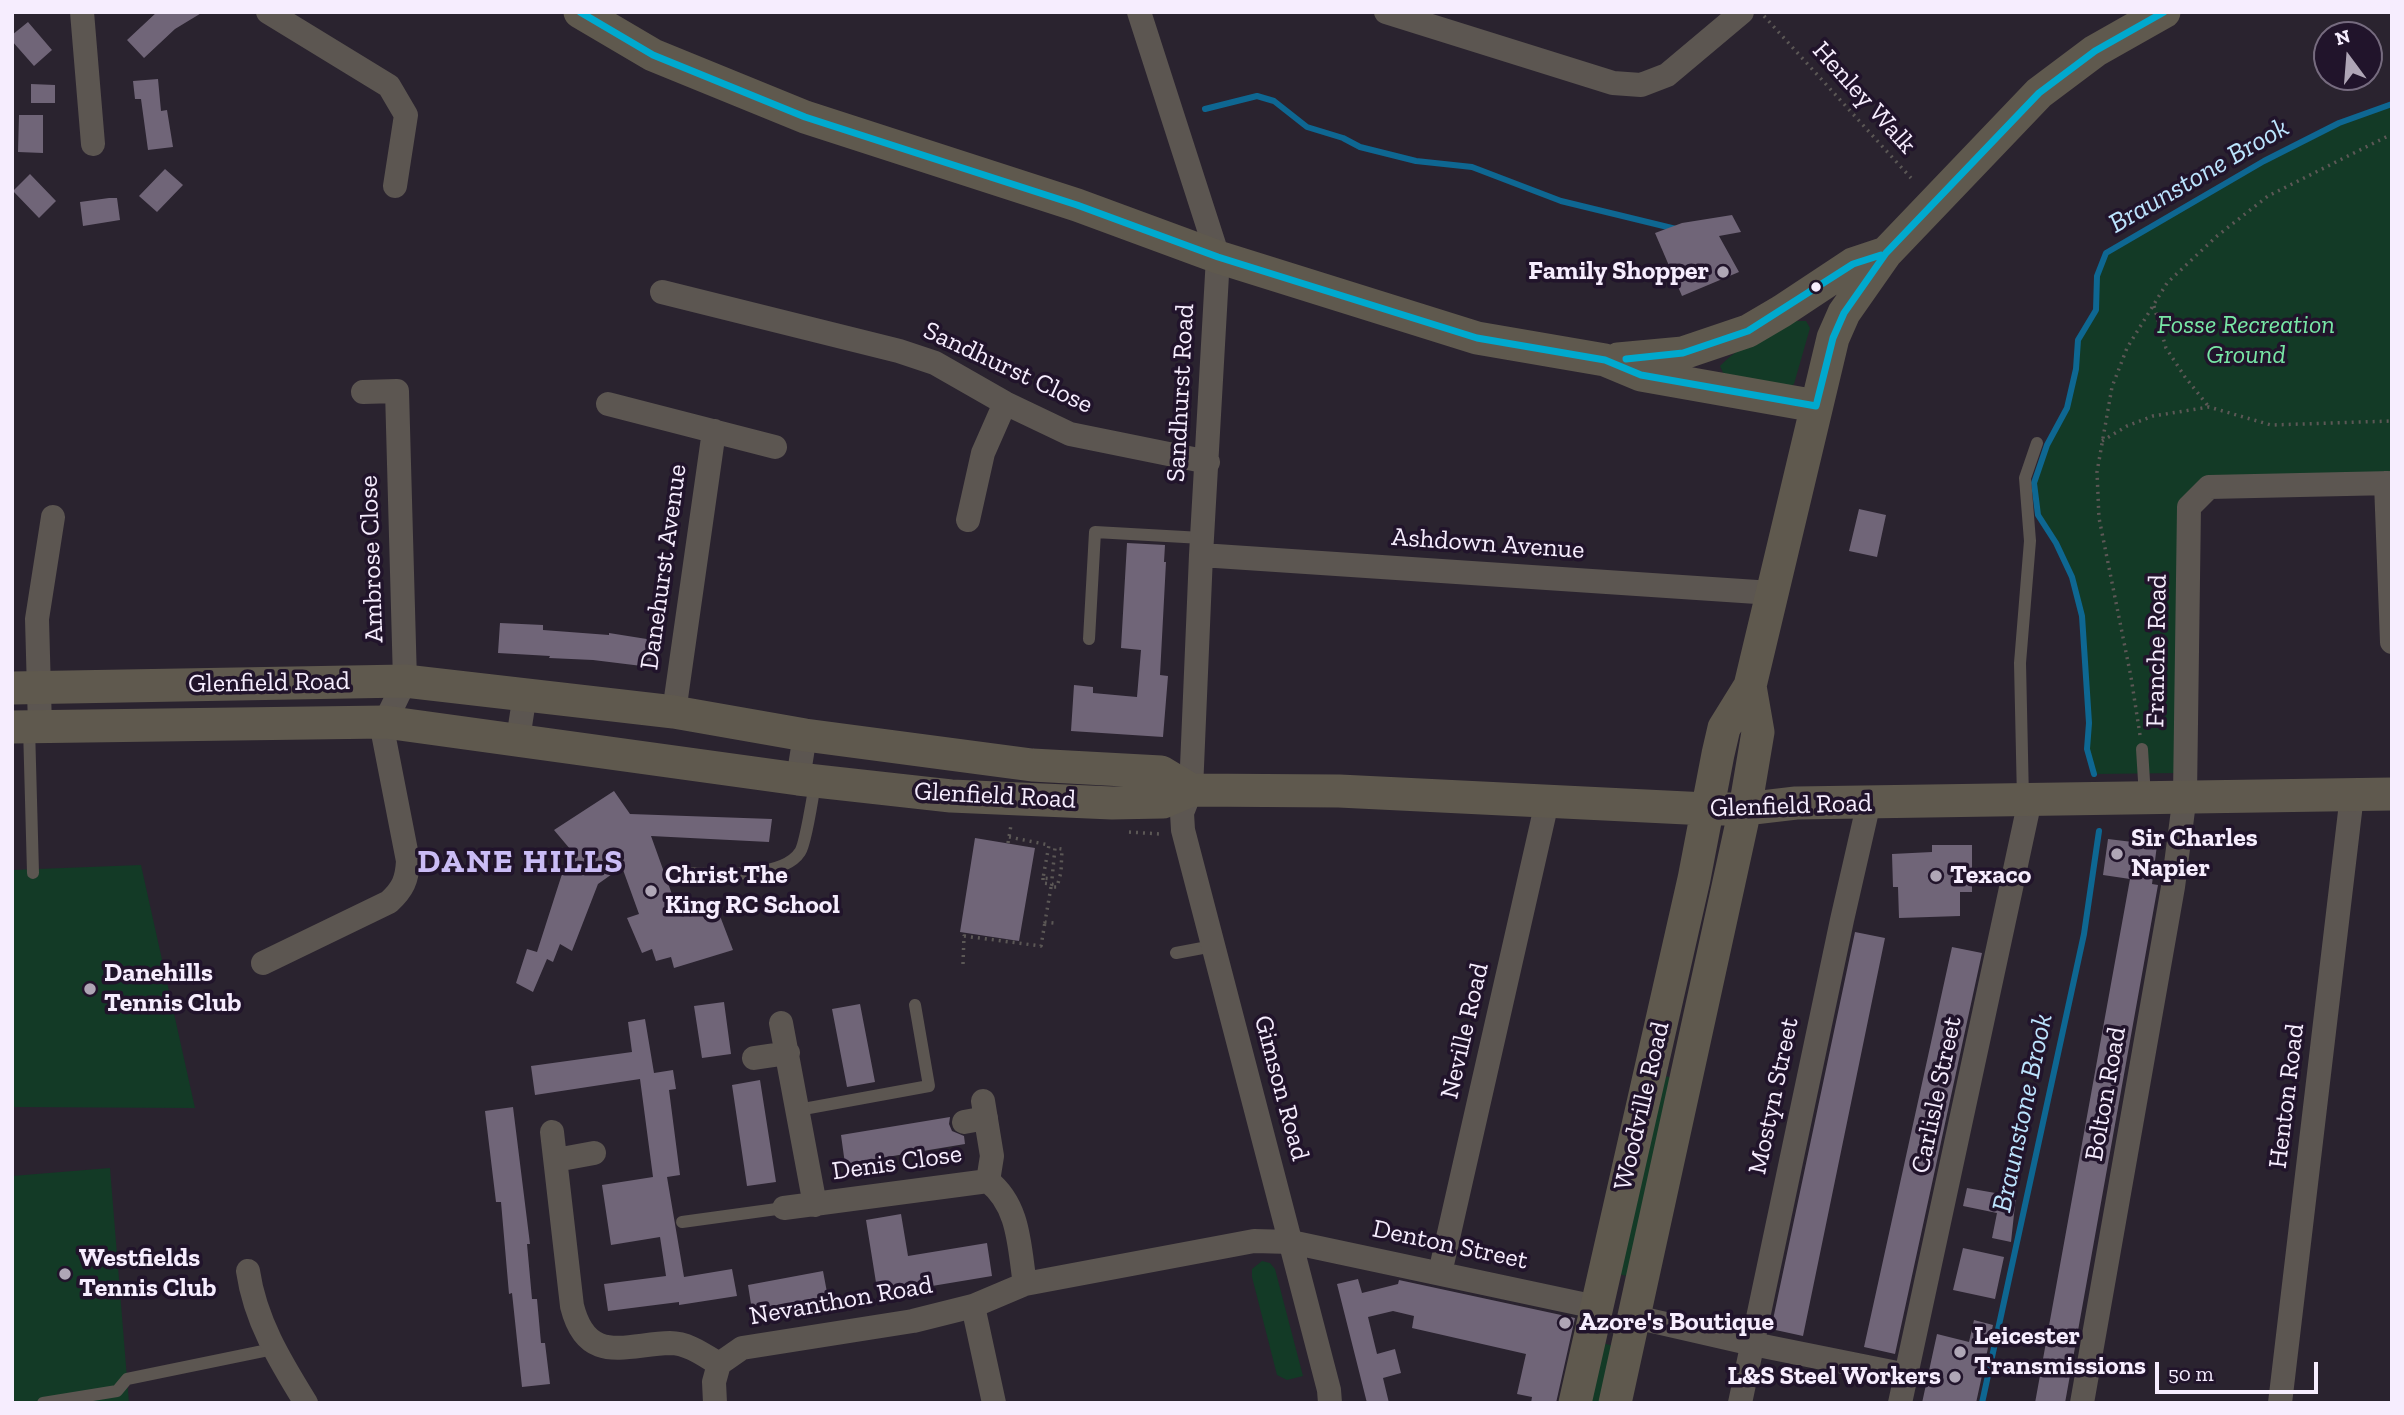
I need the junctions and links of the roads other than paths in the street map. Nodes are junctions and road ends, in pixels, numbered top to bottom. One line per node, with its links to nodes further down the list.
1 (82, 12): 8 (street)
2 (268, 12): 9 (street)
3 (580, 12): 11 (street)
4 (1139, 12): 11 (street, Sandhurst Road)
5 (1386, 12): 6 (street)
6 (1742, 12)
7 (2164, 12): 10 (street)
8 (93, 144)
9 (395, 186)
10 (1886, 253): 13 (street); 14 (street)
11 (1218, 257): 16 (street); 25 (street, Sandhurst Road)
12 (662, 292): 20 (street, Sandhurst Close)
13 (1782, 311): 14 (street); 15 (street)
14 (1833, 338): 21 (street)
15 (1709, 346): 16 (street); 17 (street)
16 (1605, 360): 17 (street)
17 (1707, 388): 21 (street)
18 (363, 392): 33 (street, Ambrose Close)
19 (608, 404): 22 (street)
20 (1005, 404): 25 (street, Sandhurst Close); 28 (street)
21 (1816, 406): 30 (street)
22 (714, 431): 24 (street); 37 (street, Danehurst Avenue)
23 (2036, 443): 49 (lane)
24 (775, 447)
25 (1208, 462): 29 (street, Sandhurst Road)
26 (2389, 483): 32 (street); 46 (street, Franche Road)
27 (53, 517): 34 (street)
28 (968, 520)
29 (1202, 546): 30 (street, Ashdown Avenue); 31 (lane); 44 (street, Sandhurst Road)
30 (1772, 593): 35 (street)
31 (1089, 639)
32 (2392, 642)
33 (405, 681): 34 (street, Glenfield Road); 36 (street, Glenfield Road); 38 (street, Ambrose Close)
34 (25, 687): 39 (street)
35 (1750, 687): 52 (street, Woodville Road); 53 (street, Woodville Road)
36 (525, 694): 37 (street, Glenfield Road); 41 (street)
37 (674, 712): 40 (street, Glenfield Road)
38 (385, 722): 39 (street, Glenfield Road); 41 (street, Glenfield Road); 58 (street)
39 (27, 727): 54 (lane)
40 (805, 735): 43 (street); 44 (street, Glenfield Road)
41 (518, 739): 43 (street, Glenfield Road)
42 (2142, 749): 48 (lane)
43 (807, 780): 44 (street, Glenfield Road); 55 (lane)
44 (1191, 790): 50 (street, Glenfield Road); 56 (street, Gimson Road)
45 (2392, 794): 47 (street, Glenfield Road)
46 (2185, 795): 47 (street, Glenfield Road); 48 (street, Glenfield Road); 94 (street, Bolton Road)
47 (2352, 795): 95 (street, Henton Road)
48 (2145, 797): 49 (street, Glenfield Road)
49 (2027, 800): 51 (street, Glenfield Road); 84 (street, Carlisle Street)
50 (1547, 802): 52 (street, Glenfield Road); 76 (street, Neville Road)
51 (1869, 802): 53 (street, Glenfield Road); 81 (street, Mostyn Street)
52 (1707, 809): 53 (street, Glenfield Road); 62 (street, Woodville Road)
53 (1745, 809): 64 (street, Woodville Road)
54 (33, 873)
55 (681, 873)
56 (1213, 946): 57 (lane); 74 (street, Gimson Road)
57 (1176, 953)
58 (263, 963)
59 (915, 1005): 65 (lane)
60 (781, 1023): 61 (street, Denis Close)
61 (788, 1053): 63 (street); 65 (street, Denis Close)
62 (1653, 1057): 64 (street); 79 (street, Woodville Road)
63 (754, 1058)
64 (1689, 1067): 80 (street, Woodville Road)
65 (798, 1110): 71 (street, Denis Close)
66 (978, 1113): 70 (street, Denis Close)
67 (552, 1132): 69 (street)
68 (594, 1153): 69 (street)
69 (556, 1160): 83 (street)
70 (988, 1181): 71 (street, Denis Close); 77 (street, Denis Close)
71 (815, 1205): 72 (street, Denis Close)
72 (784, 1209): 73 (lane)
73 (682, 1222)
74 (1292, 1242): 76 (street, Denton Street); 77 (street, Nevanthon Road); 89 (street, Gimson Road)
75 (248, 1271): 82 (street)
76 (1440, 1273): 79 (street, Denton Street)
77 (1025, 1284): 78 (street, Nevanthon Road)
78 (972, 1306): 83 (street, Nevanthon Road); 88 (street)
79 (1596, 1307): 80 (street); 90 (street, Woodville Road)
80 (1635, 1317): 81 (street); 91 (street, Woodville Road)
81 (1753, 1344): 84 (street); 92 (street, Mostyn Street)
82 (273, 1349): 85 (lane); 86 (street)
83 (719, 1364): 87 (street)
84 (1907, 1375): 93 (street, Carlisle Street)
85 (43, 1403)
86 (306, 1403)
87 (715, 1403)
88 (994, 1403)
89 (1329, 1403)
90 (1575, 1403)
91 (1615, 1403)
92 (1740, 1403)
93 (1900, 1403)
94 (2082, 1403)
95 (2280, 1403)

